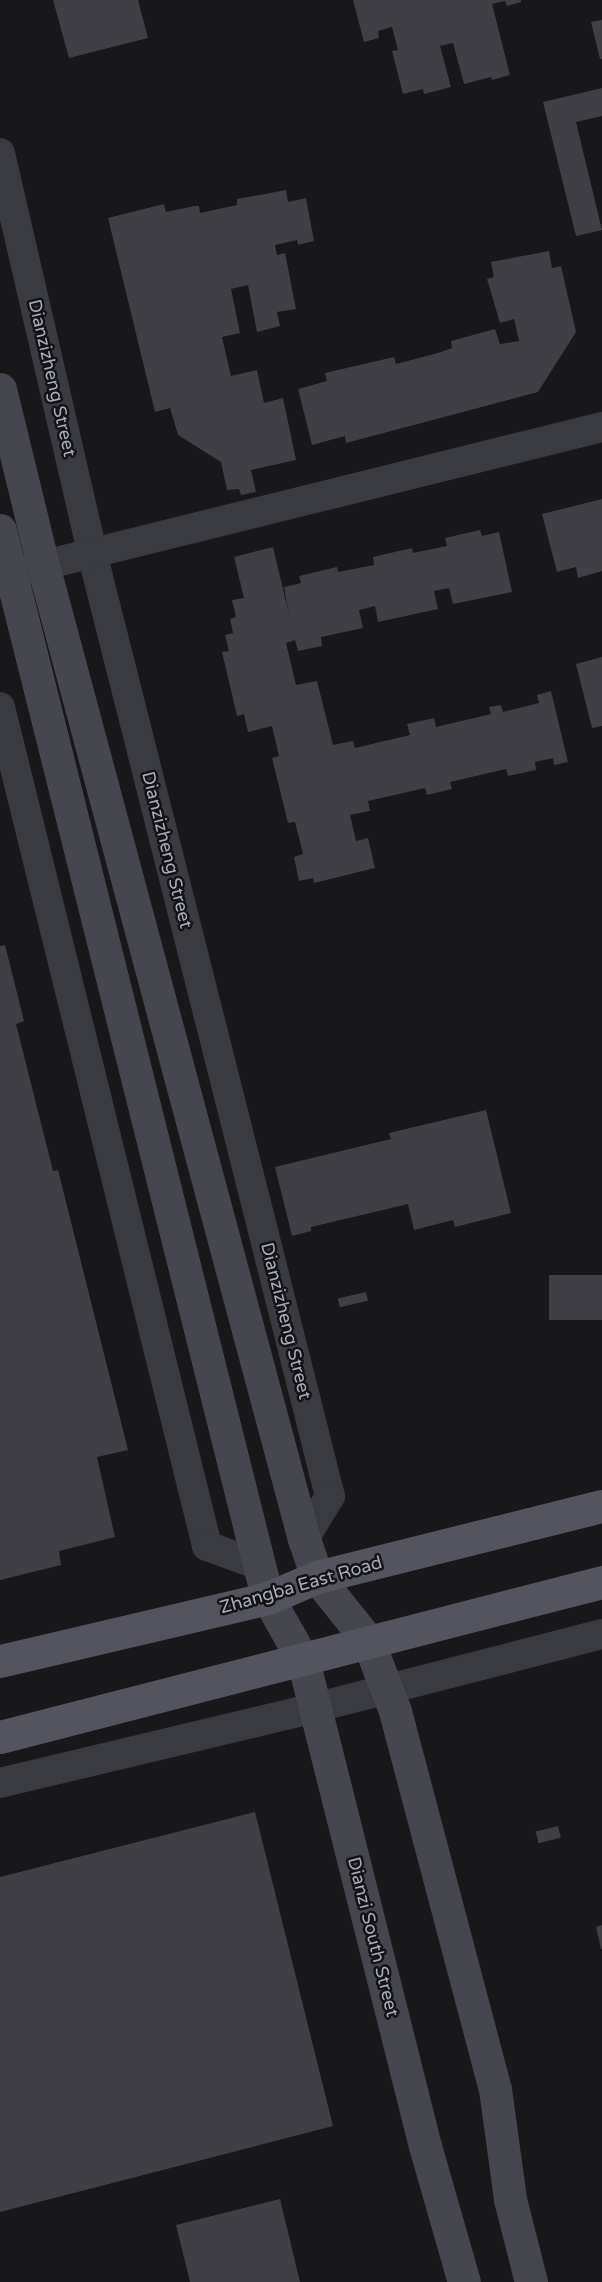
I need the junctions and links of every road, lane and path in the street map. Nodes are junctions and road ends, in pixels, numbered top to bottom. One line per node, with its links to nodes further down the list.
1 (0, 153): 5 (street, Dianzizheng Street)
2 (0, 389): 6 (main road, Dianzizheng Street)
3 (602, 427): 5 (street)
4 (0, 530): 7 (main road)
5 (92, 553): 6 (street); 11 (street, Dianzizheng Street)
6 (44, 566): 7 (street); 11 (main road, Dianzizheng Street)
7 (11, 574): 8 (main road)
8 (46, 713): 9 (street); 12 (main road)
9 (1, 718): 12 (street)
10 (602, 1506): 13 (main road, Zhangba East Road)
11 (304, 1539): 13 (main road, Dianzizheng Street)
12 (259, 1565): 15 (main road)
13 (317, 1577): 15 (main road, Zhangba East Road); 17 (main road, Dianzizheng Street)
14 (602, 1581): 17 (main road)
15 (268, 1598): 18 (main road, Dianzi South Street); 19 (main road, Zhangba East Road)
16 (602, 1634): 20 (street)
17 (368, 1641): 18 (main road); 20 (main road)
18 (303, 1660): 21 (main road, Dianzi South Street); 22 (main road)
19 (0, 1661)
20 (388, 1690): 21 (street); 25 (main road)
21 (314, 1708): 23 (street); 24 (main road, Dianzi South Street)
22 (0, 1737)
23 (0, 1783)
24 (464, 2282)
25 (531, 2282)

